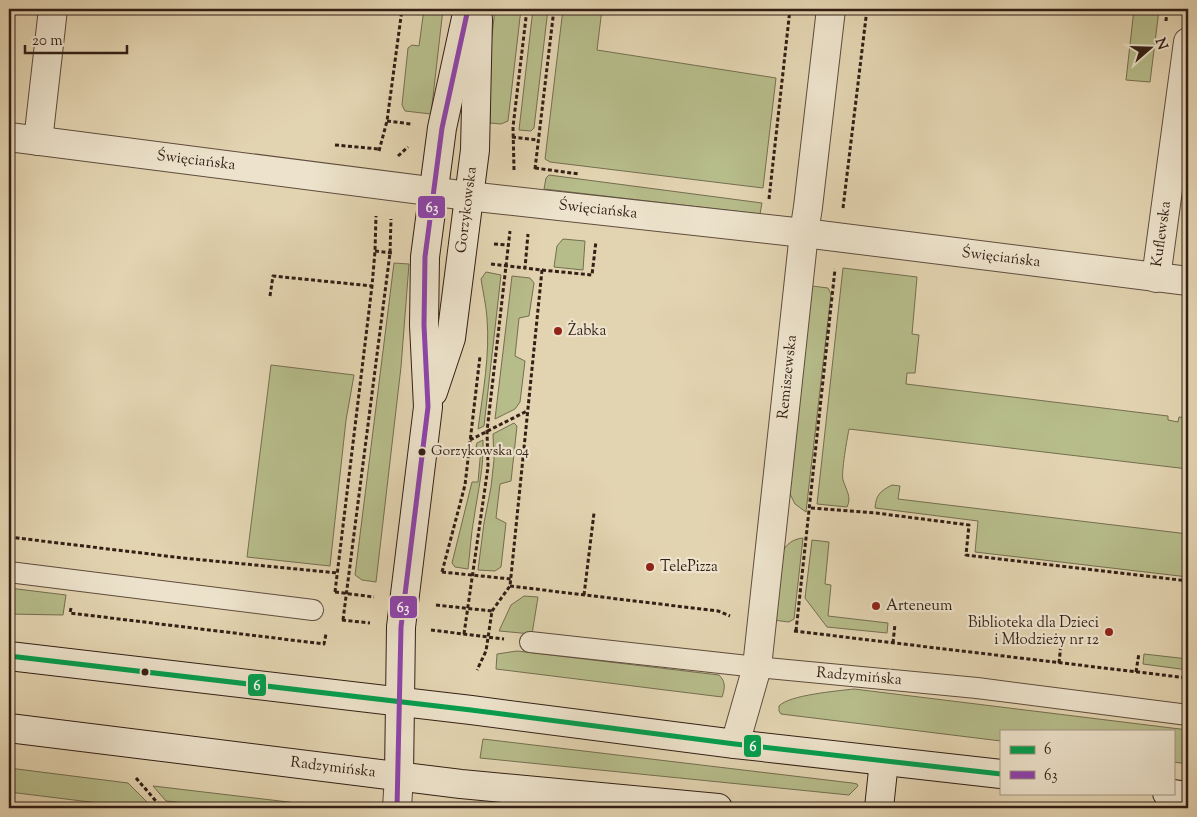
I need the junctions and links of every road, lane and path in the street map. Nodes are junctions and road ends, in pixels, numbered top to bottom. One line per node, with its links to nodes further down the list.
1 (53, 9): 16 (street)
2 (402, 9): 18 (path)
3 (468, 9): 21 (street, Gorzykowska)
4 (478, 9): 22 (street, Gorzykowska)
5 (527, 9): 15 (path)
6 (554, 9): 17 (path)
7 (790, 9): 26 (path)
8 (831, 9): 28 (street, Remiszewska)
9 (867, 9): 30 (path)
10 (1167, 9): 11 (path)
11 (1165, 28)
12 (1188, 42): 35 (street, Kuflewska)
13 (504, 136): 15 (path)
14 (9, 137): 16 (street, Święciańska)
15 (513, 137): 17 (path); 19 (path)
16 (38, 140): 21 (street, Święciańska)
17 (538, 140): 20 (path)
18 (379, 156)
19 (514, 172)
20 (534, 175)
21 (433, 192): 22 (street, Święciańska); 40 (street, Gorzykowska)
22 (468, 196): 26 (street, Święciańska); 40 (street, Gorzykowska)
23 (376, 213): 37 (path)
24 (391, 216): 57 (path)
25 (529, 227): 33 (path)
26 (766, 229): 28 (street, Święciańska)
27 (510, 230): 32 (path)
28 (804, 233): 30 (street, Święciańska); 69 (street, Remiszewska)
29 (596, 235): 34 (path)
30 (839, 237): 35 (street, Święciańska); 44 (path)
31 (488, 264): 32 (path)
32 (506, 266): 33 (path); 42 (path)
33 (525, 268): 34 (path)
34 (542, 270): 41 (path)
35 (1156, 278): 36 (street, Święciańska)
36 (1188, 281)
37 (372, 286): 38 (path); 50 (path)
38 (270, 296)
39 (480, 359): 43 (path)
40 (428, 407): 82 (street, Gorzykowska)
41 (528, 411): 42 (path); 52 (path)
42 (487, 431): 43 (path); 51 (path)
43 (470, 440): 49 (path)
44 (811, 508): 55 (path); 70 (path)
45 (594, 513): 58 (path)
46 (9, 537): 47 (path)
47 (80, 546): 50 (path); 53 (path)
48 (9, 572): 53 (lane)
49 (442, 572): 51 (path); 54 (path)
50 (338, 573): 57 (path)
51 (472, 575): 52 (path); 63 (path)
52 (511, 579): 56 (path)
53 (75, 580): 64 (lane); 68 (path)
54 (440, 580)
55 (1188, 581)
56 (510, 586): 58 (path); 65 (path)
57 (347, 594): 60 (path); 66 (path)
58 (584, 595): 69 (path)
59 (437, 597): 62 (path)
60 (378, 598)
61 (431, 605): 62 (path)
62 (436, 605): 63 (path)
63 (468, 609): 65 (path); 71 (path)
64 (313, 610)
65 (492, 611): 79 (path)
66 (343, 620)
67 (895, 624): 73 (path)
68 (327, 627)
69 (762, 627): 70 (path); 78 (street, Remiszewska)
70 (796, 631): 73 (path)
71 (464, 634)
72 (530, 642): 78 (lane, Radzymińska)
73 (893, 643): 77 (path)
74 (1061, 644): 77 (path)
75 (1139, 653): 80 (path)
76 (9, 656): 82 (street)
77 (1059, 663): 80 (path)
78 (757, 667): 83 (lane, Radzymińska); 85 (street, Remiszewska)
79 (477, 670)
80 (1136, 672): 81 (path)
81 (1188, 678)
82 (400, 702): 85 (street); 88 (street, Gorzykowska)
83 (1188, 714)
84 (9, 728): 88 (street, Radzymińska)
85 (735, 744): 86 (street)
86 (884, 761): 87 (street); 95 (street)
87 (1000, 774)
88 (399, 776): 93 (street, Gorzykowska); 94 (street, Radzymińska)
89 (136, 778): 92 (path)
90 (1174, 794): 91 (street)
91 (1188, 796)
92 (162, 808)
93 (397, 808)
94 (718, 808)
95 (879, 808)

